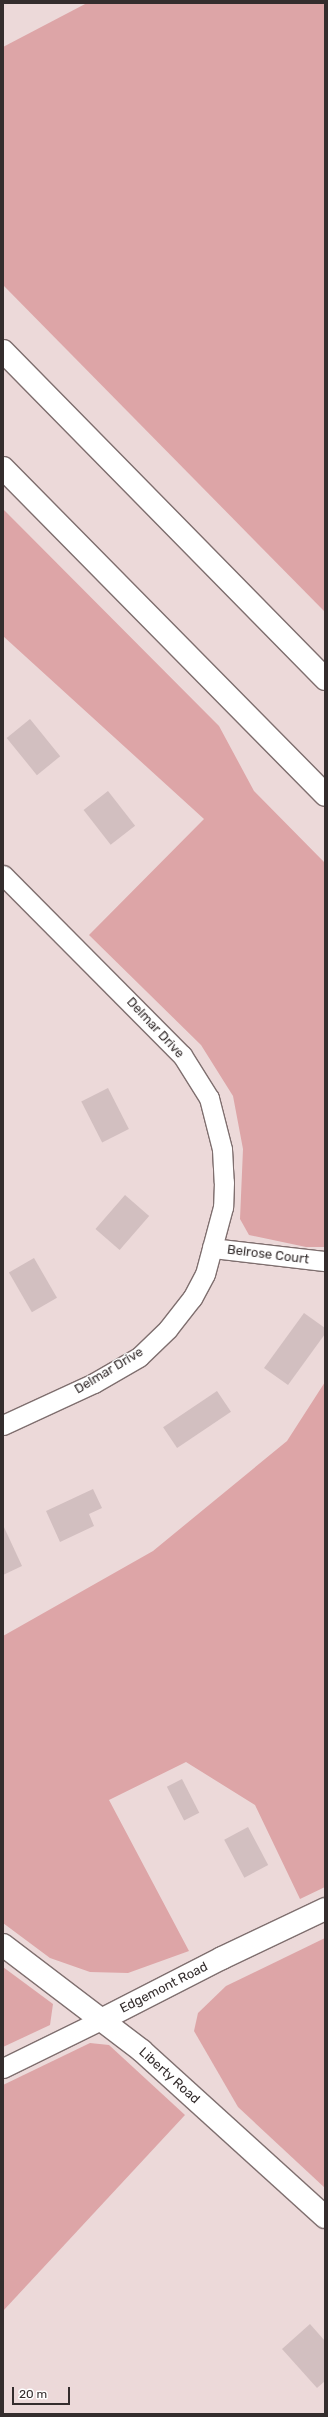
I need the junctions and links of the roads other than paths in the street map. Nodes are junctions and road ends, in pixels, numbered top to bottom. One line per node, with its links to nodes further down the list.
1 (3, 352): 3 (main road)
2 (3, 468): 4 (main road)
3 (325, 679)
4 (325, 795)
5 (3, 875): 6 (street, Delmar Drive)
6 (212, 1248): 7 (street, Belrose Court); 8 (street, Delmar Drive)
7 (325, 1261)
8 (3, 1425)
9 (325, 1909): 11 (main road, Edgemont Road)
10 (3, 1946): 11 (main road, Liberty Road)
11 (101, 2020): 12 (street, Edgemont Road); 13 (main road, Liberty Road)
12 (3, 2068)
13 (325, 2218)

